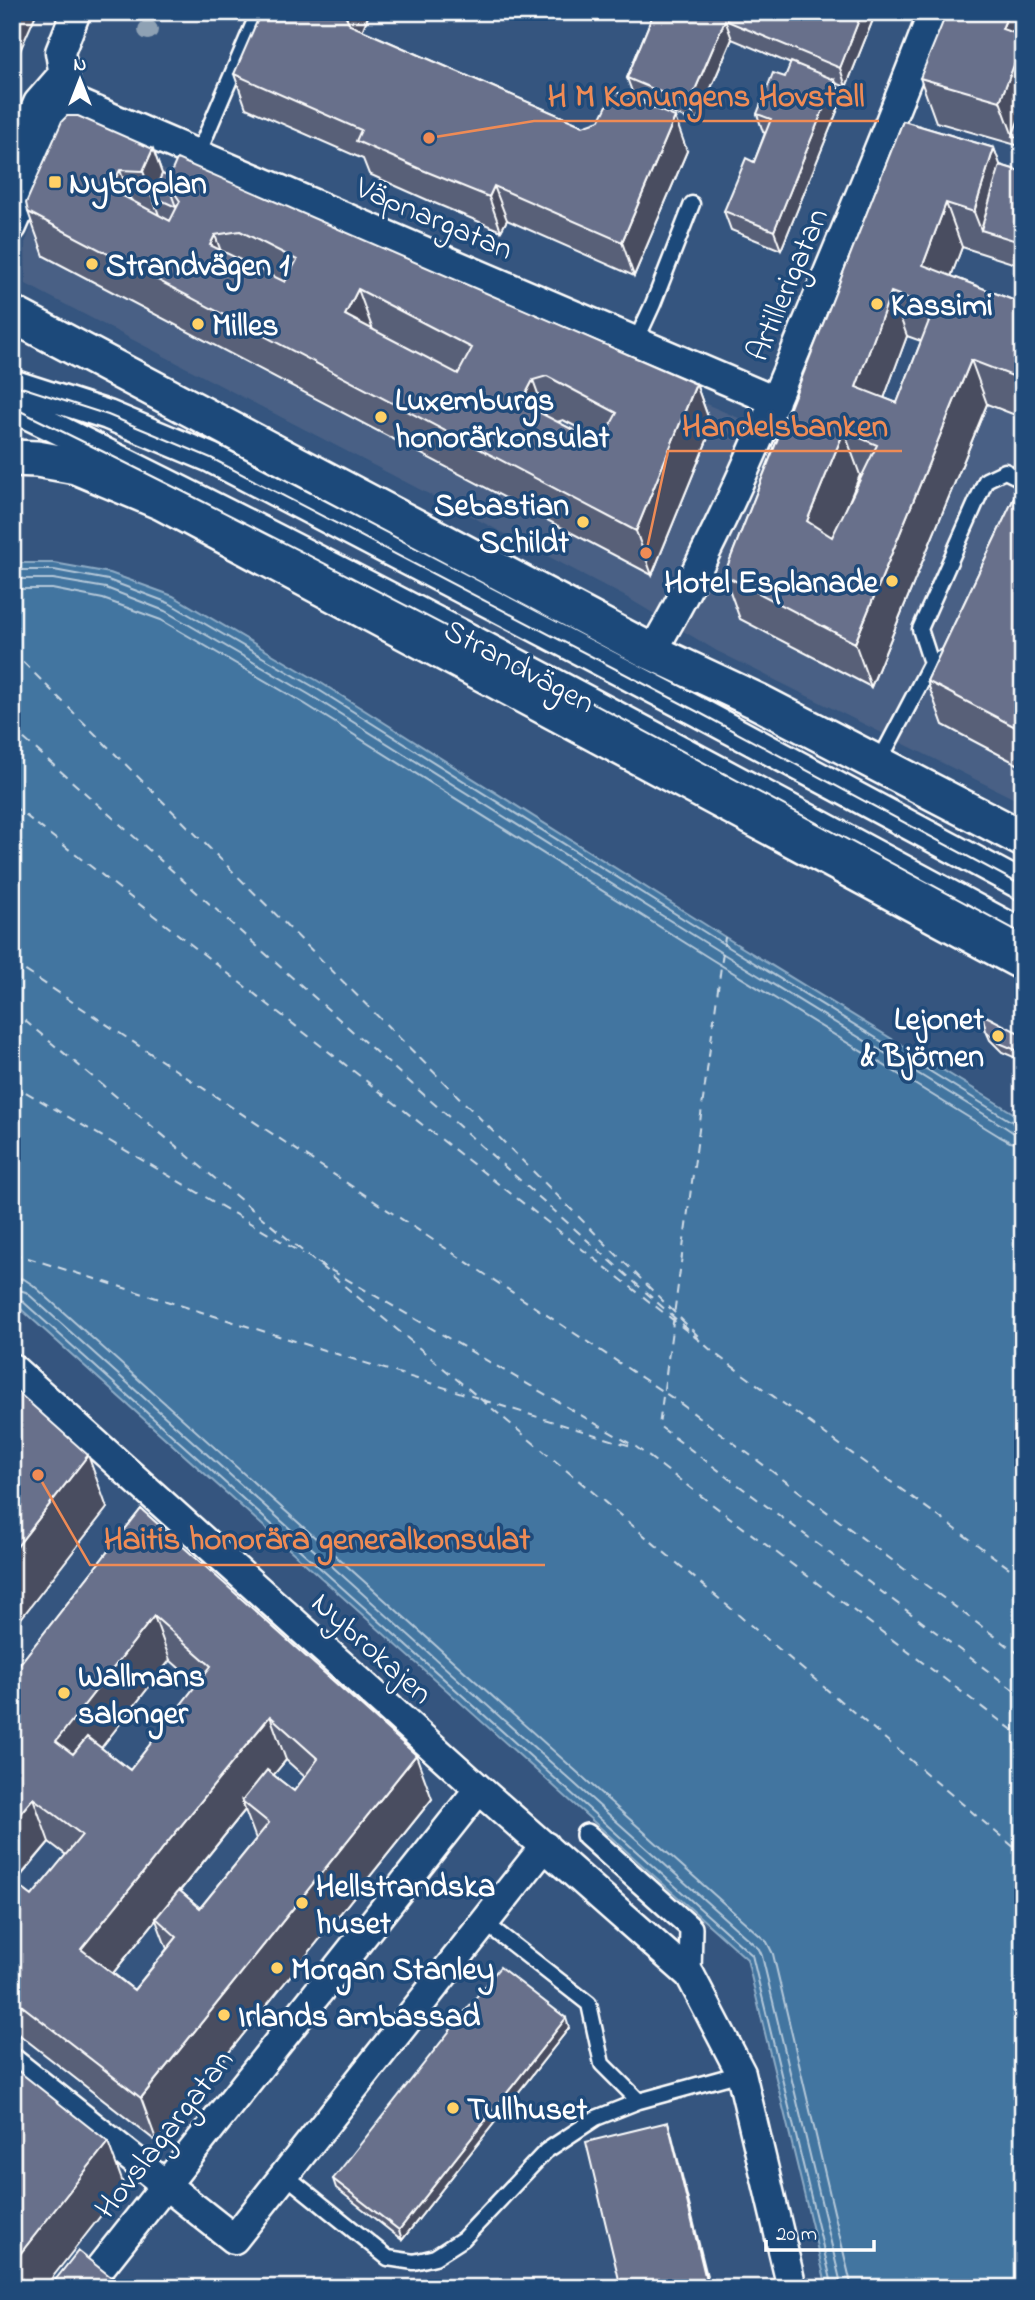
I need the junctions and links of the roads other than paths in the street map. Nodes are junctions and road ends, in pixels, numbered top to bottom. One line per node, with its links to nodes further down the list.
1 (76, 12): 4 (street)
2 (933, 12): 12 (street, Artillerigatan)
3 (256, 18): 5 (lane)
4 (66, 86): 5 (street, Väpnargatan); 6 (street); 8 (street)
5 (198, 154): 10 (street, Väpnargatan)
6 (12, 163)
7 (692, 204): 10 (lane)
8 (12, 227)
9 (12, 314): 17 (street)
10 (636, 341): 12 (street, Väpnargatan)
11 (12, 384): 21 (street, Strandvägen)
12 (775, 401): 17 (street, Artillerigatan)
13 (12, 407): 22 (street, Strandvägen)
14 (12, 458): 23 (street, Strandvägen)
15 (1023, 480): 18 (lane)
16 (967, 647): 18 (lane)
17 (652, 652): 19 (street)
18 (931, 663): 19 (lane)
19 (878, 764): 20 (street)
20 (1023, 839)
21 (1023, 886)
22 (1023, 934)
23 (1023, 962)
24 (12, 1368): 25 (street, Nybrokajen)
25 (479, 1789): 27 (street, Nybrokajen); 34 (street, Hovslagargatan)
26 (587, 1835): 29 (street, Nybrokajen)
27 (545, 1846): 28 (street); 29 (street, Nybrokajen)
28 (484, 1922): 32 (lane); 33 (street)
29 (690, 1975): 31 (street, Nybrokajen)
30 (12, 2063): 34 (street)
31 (741, 2073): 32 (lane); 36 (street, Nybrokajen)
32 (639, 2101): 33 (lane)
33 (285, 2175): 34 (street)
34 (167, 2185): 35 (street, Hovslagargatan)
35 (84, 2288)
36 (792, 2288)

